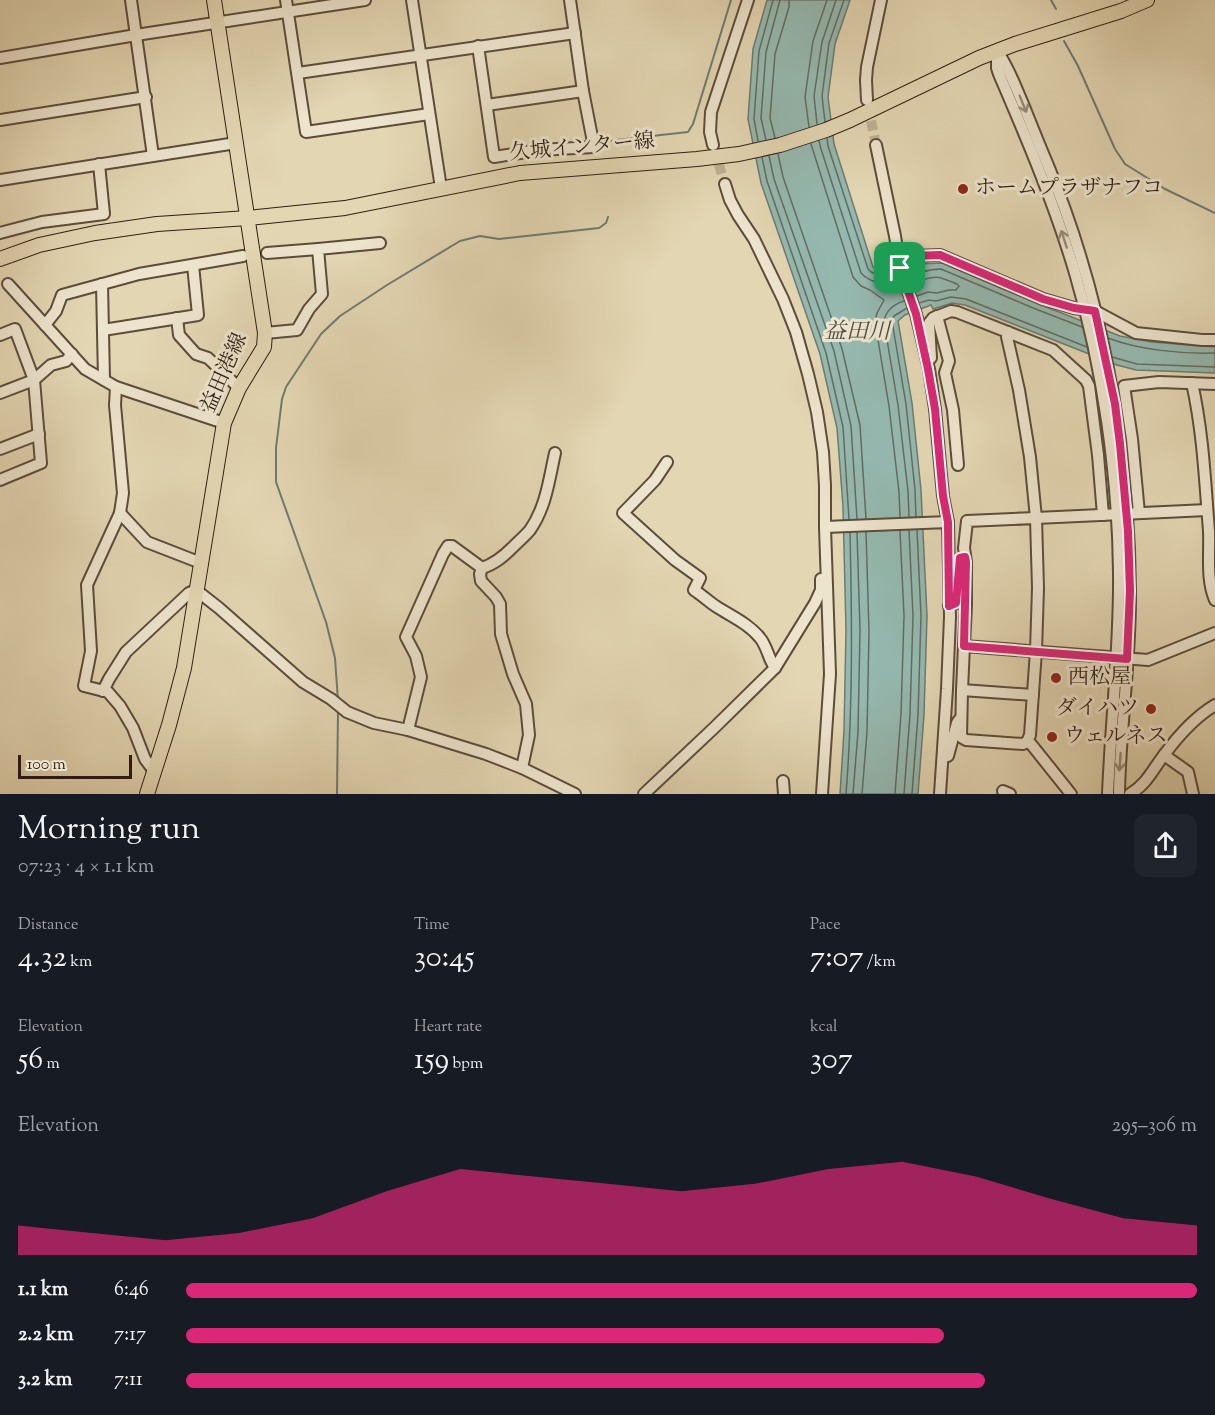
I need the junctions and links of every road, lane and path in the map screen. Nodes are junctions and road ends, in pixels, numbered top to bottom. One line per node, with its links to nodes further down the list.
1 (131, 0): 13 (street)
2 (214, 0): 11 (main road, 益田港線)
3 (286, 0): 10 (street)
4 (365, 0): 10 (street)
5 (412, 0): 16 (street)
6 (570, 0): 12 (street)
7 (748, 0): 26 (street)
8 (881, 0): 21 (street)
9 (1147, 0): 15 (main road, 久城インター線)
10 (288, 12): 11 (street); 18 (street)
11 (217, 22): 13 (street); 25 (main road, 益田港線)
12 (575, 33): 14 (street); 19 (street)
13 (136, 35): 17 (street); 20 (street)
14 (478, 46): 16 (street); 22 (street)
15 (997, 51): 32 (main road, 久城インター線); 44 (street)
16 (419, 55): 18 (street); 23 (street)
17 (0, 58)
18 (298, 73): 23 (street)
19 (583, 91): 22 (street); 22 (street)
20 (146, 97): 24 (street); 28 (street)
21 (867, 100)
22 (487, 105)
23 (429, 114): 32 (street)
24 (0, 120)
25 (236, 143): 28 (street); 33 (main road, 益田港線)
26 (713, 145)
27 (876, 145): 41 (street)
28 (153, 156): 29 (street)
29 (99, 164): 30 (street); 34 (street)
30 (0, 180)
31 (725, 184): 76 (street)
32 (441, 188): 33 (main road, 久城インター線)
33 (248, 218): 39 (main road, 久城インター線); 50 (main road, 益田港線)
34 (0, 233)
35 (380, 243): 36 (street)
36 (318, 249): 37 (street); 50 (street)
37 (267, 253)
38 (243, 256): 40 (street)
39 (0, 259)
40 (193, 264): 43 (street); 46 (street)
41 (900, 268): 44 (street); 54 (street)
42 (8, 284): 47 (street)
43 (102, 284): 47 (street); 48 (street)
44 (1090, 313): 52 (street); 72 (street)
45 (938, 316): 49 (street); 54 (street); 67 (street)
46 (177, 318): 48 (street); 60 (street)
47 (45, 325): 53 (street)
48 (103, 330): 56 (street)
49 (1008, 332): 73 (street); 74 (street)
50 (265, 333): 60 (main road, 益田港線)
51 (0, 335): 55 (street)
52 (1215, 340)
53 (72, 354): 55 (street); 56 (street)
54 (928, 369): 75 (street)
55 (34, 380): 61 (street); 63 (street)
56 (104, 380): 59 (street)
57 (1192, 383): 58 (street); 69 (street); 71 (street)
58 (1215, 384)
59 (116, 387): 62 (street); 70 (street)
60 (239, 388): 62 (main road, 益田港線)
61 (0, 393)
62 (224, 423): 80 (main road, 益田港線)
63 (39, 434): 64 (street); 68 (street)
64 (0, 449)
65 (555, 453): 81 (street)
66 (666, 462): 89 (street)
67 (958, 465)
68 (0, 480)
69 (1207, 510): 71 (street); 77 (street)
70 (120, 513): 80 (street); 91 (street)
71 (1139, 513): 72 (street)
72 (1121, 514): 73 (street); 88 (street)
73 (1103, 515): 74 (street)
74 (1036, 518): 79 (street); 87 (street)
75 (943, 522): 76 (street); 84 (street)
76 (828, 526): 78 (street)
77 (1212, 535): 83 (street)
78 (826, 547): 89 (street); 106 (street)
79 (965, 557): 84 (street); 86 (street)
80 (201, 563): 82 (main road, 益田港線)
81 (482, 568): 95 (street); 99 (street)
82 (196, 590): 91 (street); 95 (street); 100 (main road, 益田港線)
83 (1215, 600)
84 (949, 606): 98 (street)
85 (1215, 633): 88 (street)
86 (964, 646): 87 (street); 90 (street)
87 (1036, 651): 88 (street); 92 (street)
88 (1122, 658): 109 (street); 110 (street, one-way to 110)
89 (774, 668): 104 (street)
90 (962, 690): 92 (street); 94 (street)
91 (103, 691): 100 (street)
92 (1033, 695): 96 (street)
93 (1215, 705): 97 (street)
94 (961, 718): 96 (street); 98 (street)
95 (408, 730): 99 (street)
96 (1027, 742): 108 (street)
97 (1164, 755): 111 (street); 112 (street)
98 (942, 765): 107 (street)
99 (522, 768): 103 (street)
100 (154, 771): 102 (main road, 益田港線)
101 (783, 781): 105 (street)
102 (147, 794)
103 (575, 794)
104 (644, 794)
105 (784, 794)
106 (822, 794)
107 (940, 794)
108 (1071, 794)
109 (1108, 794)
110 (1119, 794)
111 (1130, 794)
112 (1193, 794)

